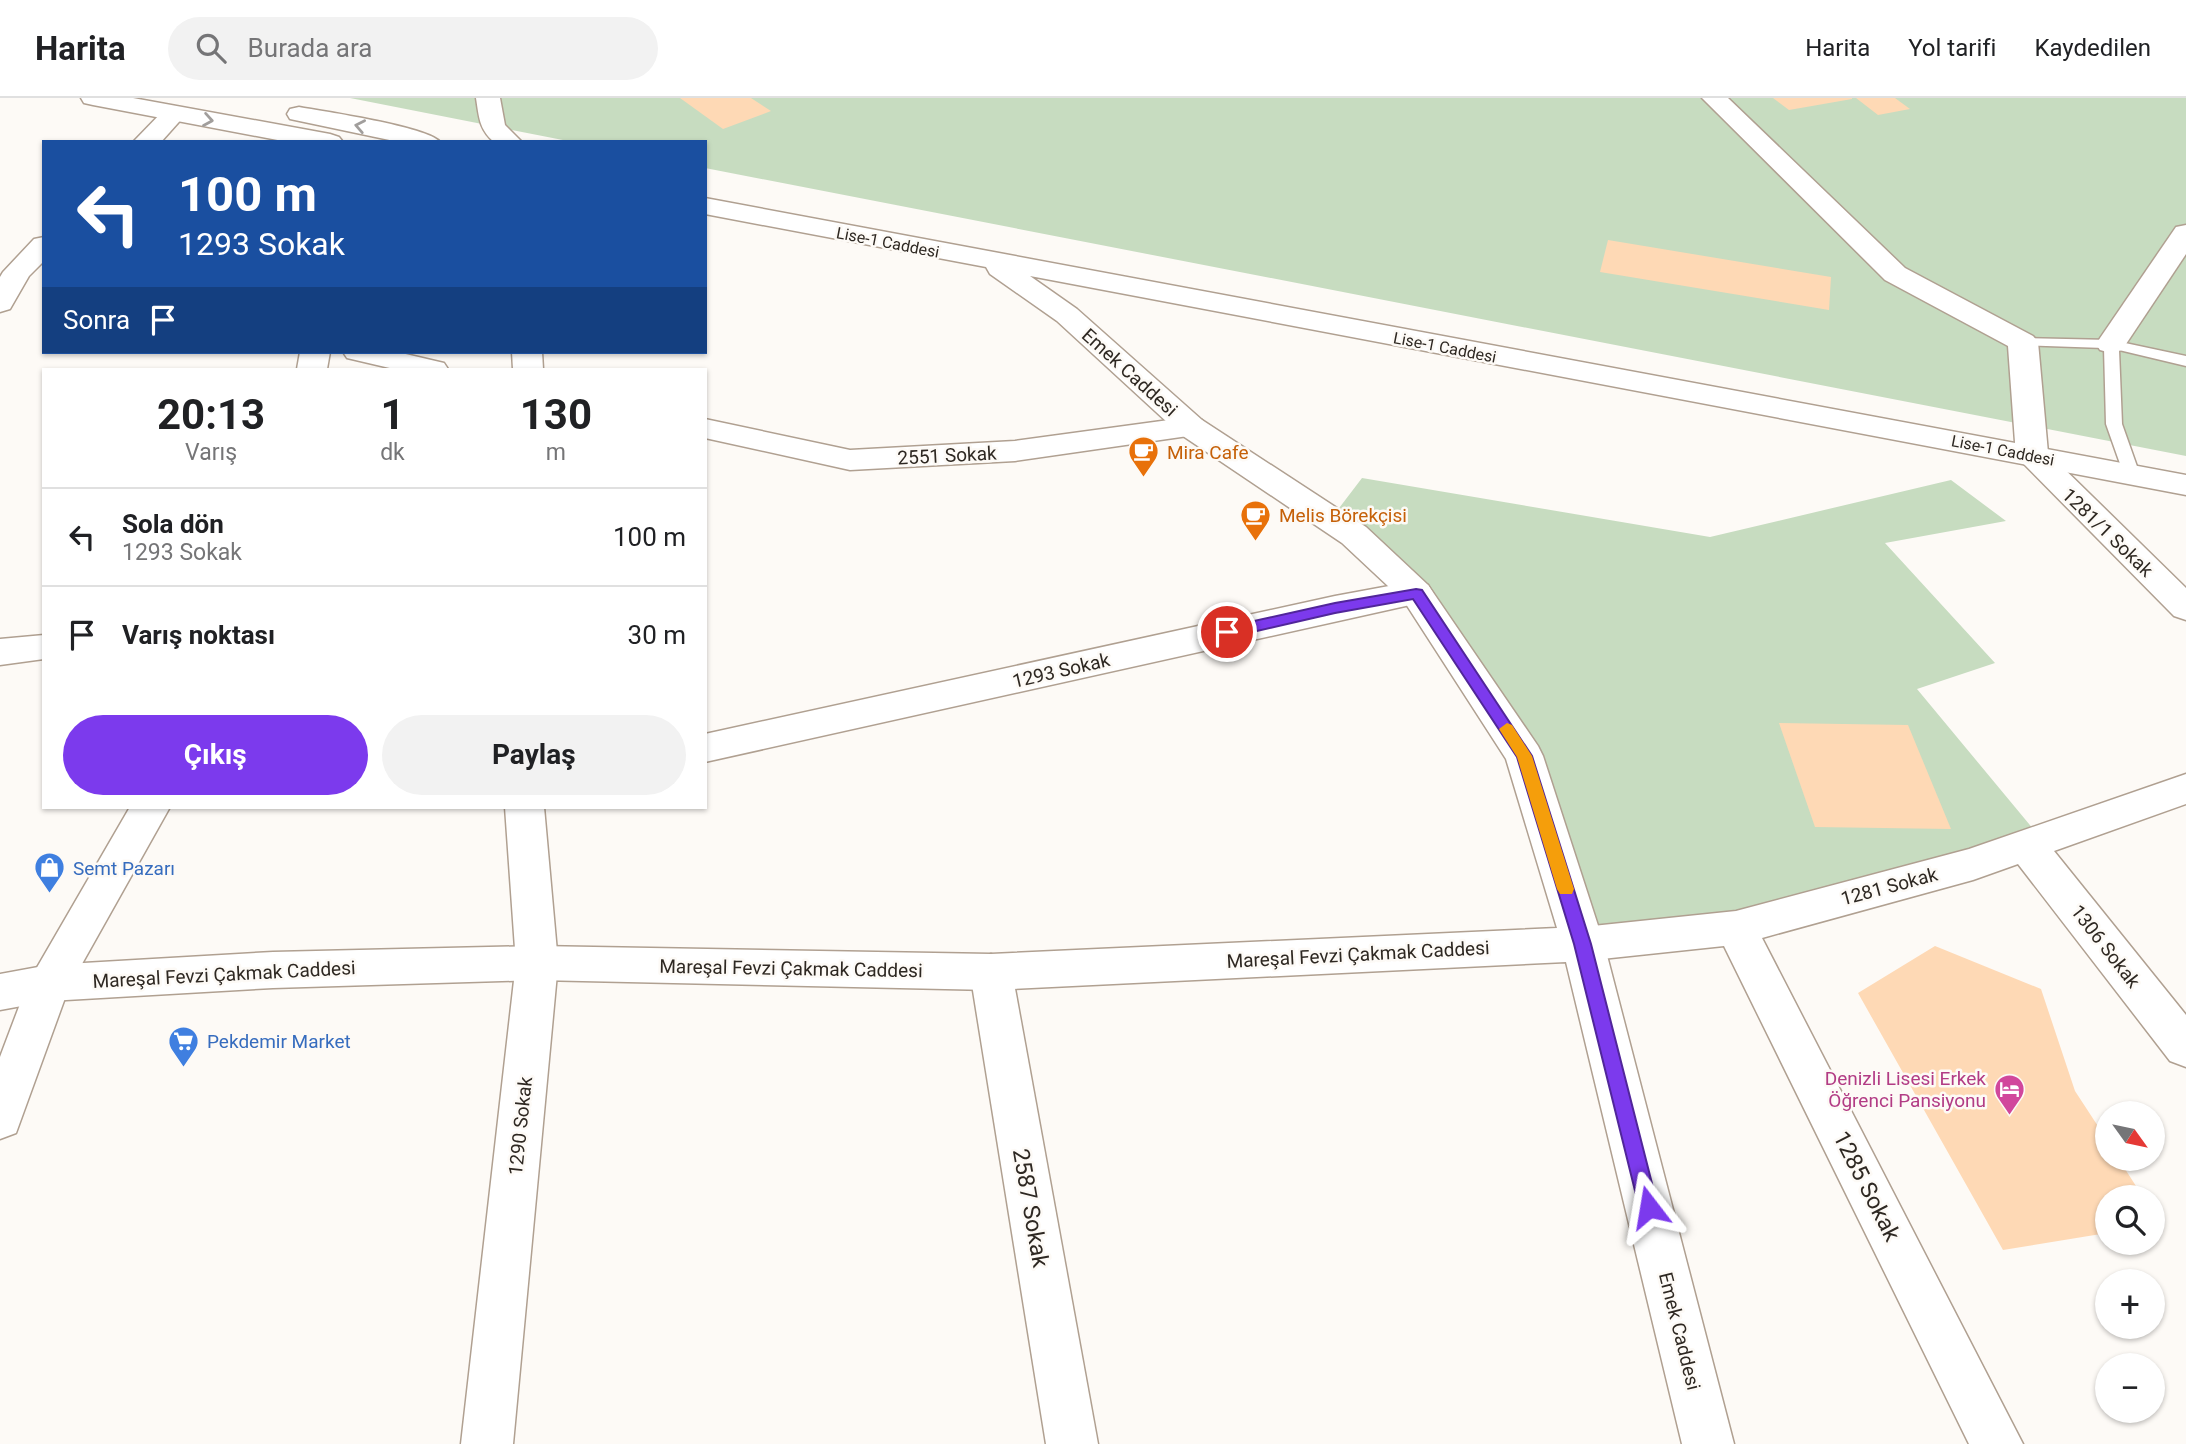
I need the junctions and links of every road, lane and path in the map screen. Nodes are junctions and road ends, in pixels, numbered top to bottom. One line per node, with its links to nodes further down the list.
1 (93, 98): 5 (street)
2 (216, 98): 8 (street, one-way to 2)
3 (488, 98): 9 (street)
4 (1714, 98): 18 (street)
5 (174, 114): 6 (street); 7 (street, one-way to 7)
6 (148, 140)
7 (319, 140)
8 (420, 140)
9 (507, 140)
10 (707, 206): 13 (street, Lise-1 Caddesi)
11 (2186, 233): 19 (street)
12 (42, 247): 14 (street)
13 (989, 261): 15 (street, Lise-1 Caddesi); 17 (street, Emek Caddesi)
14 (20, 273): 16 (street)
15 (1089, 280): 17 (street); 25 (street, Lise-1 Caddesi)
16 (0, 303)
17 (1052, 304): 23 (street, Emek Caddesi)
18 (2023, 342): 19 (lane); 25 (street)
19 (2111, 344): 21 (lane); 26 (lane)
20 (367, 354): 22 (street)
21 (2186, 362)
22 (429, 368)
23 (1191, 427): 24 (street, 2551 Sokak); 28 (street, Emek Caddesi)
24 (707, 428)
25 (2032, 456): 26 (street, Lise-1 Caddesi); 29 (street, 1281/1 Sokak)
26 (2132, 475): 27 (street, Lise-1 Caddesi)
27 (2186, 485)
28 (1416, 593): 32 (street, 1293 Sokak); 38 (street, Emek Caddesi)
29 (2186, 608)
30 (42, 647): 31 (street)
31 (0, 652)
32 (707, 748)
33 (2186, 789): 36 (street, 1281 Sokak)
34 (149, 809): 41 (street)
35 (524, 809): 39 (street, 1290 Sokak)
36 (2025, 844): 37 (street, 1281 Sokak); 43 (street, 1306 Sokak)
37 (1736, 928): 38 (street, 1281 Sokak); 48 (street, 1285 Sokak)
38 (1583, 944): 40 (street, Mareşal Fevzi Çakmak Caddesi); 47 (street, Emek Caddesi)
39 (537, 963): 40 (street, Mareşal Fevzi Çakmak Caddesi); 41 (street, Mareşal Fevzi Çakmak Caddesi); 45 (street, 1290 Sokak)
40 (990, 972): 46 (street, 2587 Sokak)
41 (49, 983): 42 (street, Mareşal Fevzi Çakmak Caddesi); 44 (street)
42 (0, 992)
43 (2186, 1048)
44 (0, 1119)
45 (487, 1444)
46 (1072, 1444)
47 (1708, 1444)
48 (1997, 1444)

